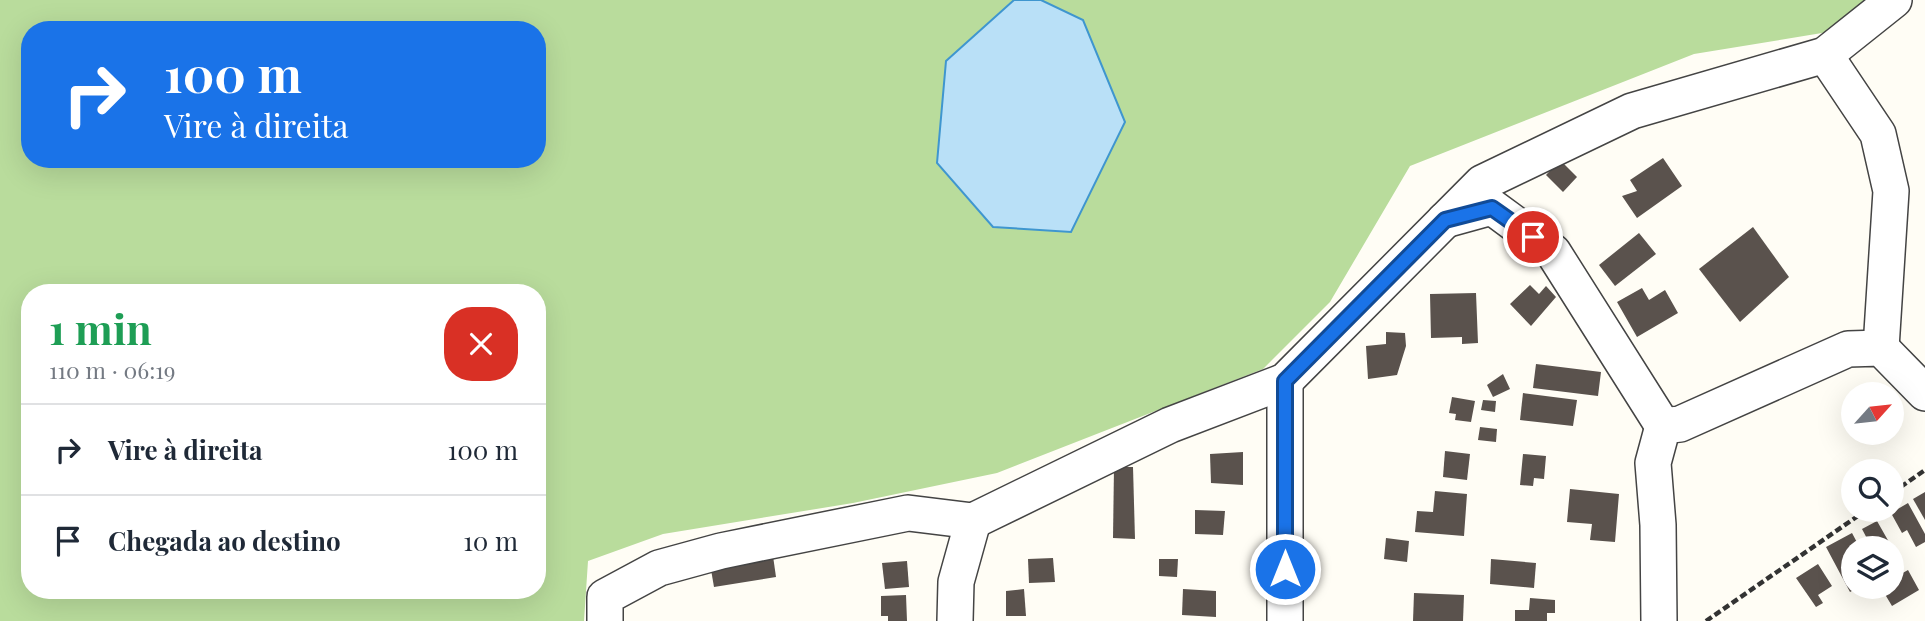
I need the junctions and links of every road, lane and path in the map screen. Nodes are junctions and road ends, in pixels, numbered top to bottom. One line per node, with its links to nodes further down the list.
1 (1894, 0): 2 (street)
2 (1825, 55): 3 (street); 4 (street)
3 (1445, 220): 5 (street); 7 (street)
4 (1881, 348): 6 (street); 7 (street)
5 (1285, 381): 10 (street); 14 (street)
6 (1925, 393)
7 (1663, 426): 15 (street)
8 (1925, 470): 9 (path)
9 (1904, 485)
10 (973, 521): 12 (street); 13 (street)
11 (1849, 522): 16 (path)
12 (605, 621)
13 (955, 621)
14 (1285, 621)
15 (1659, 621)
16 (1706, 621)

